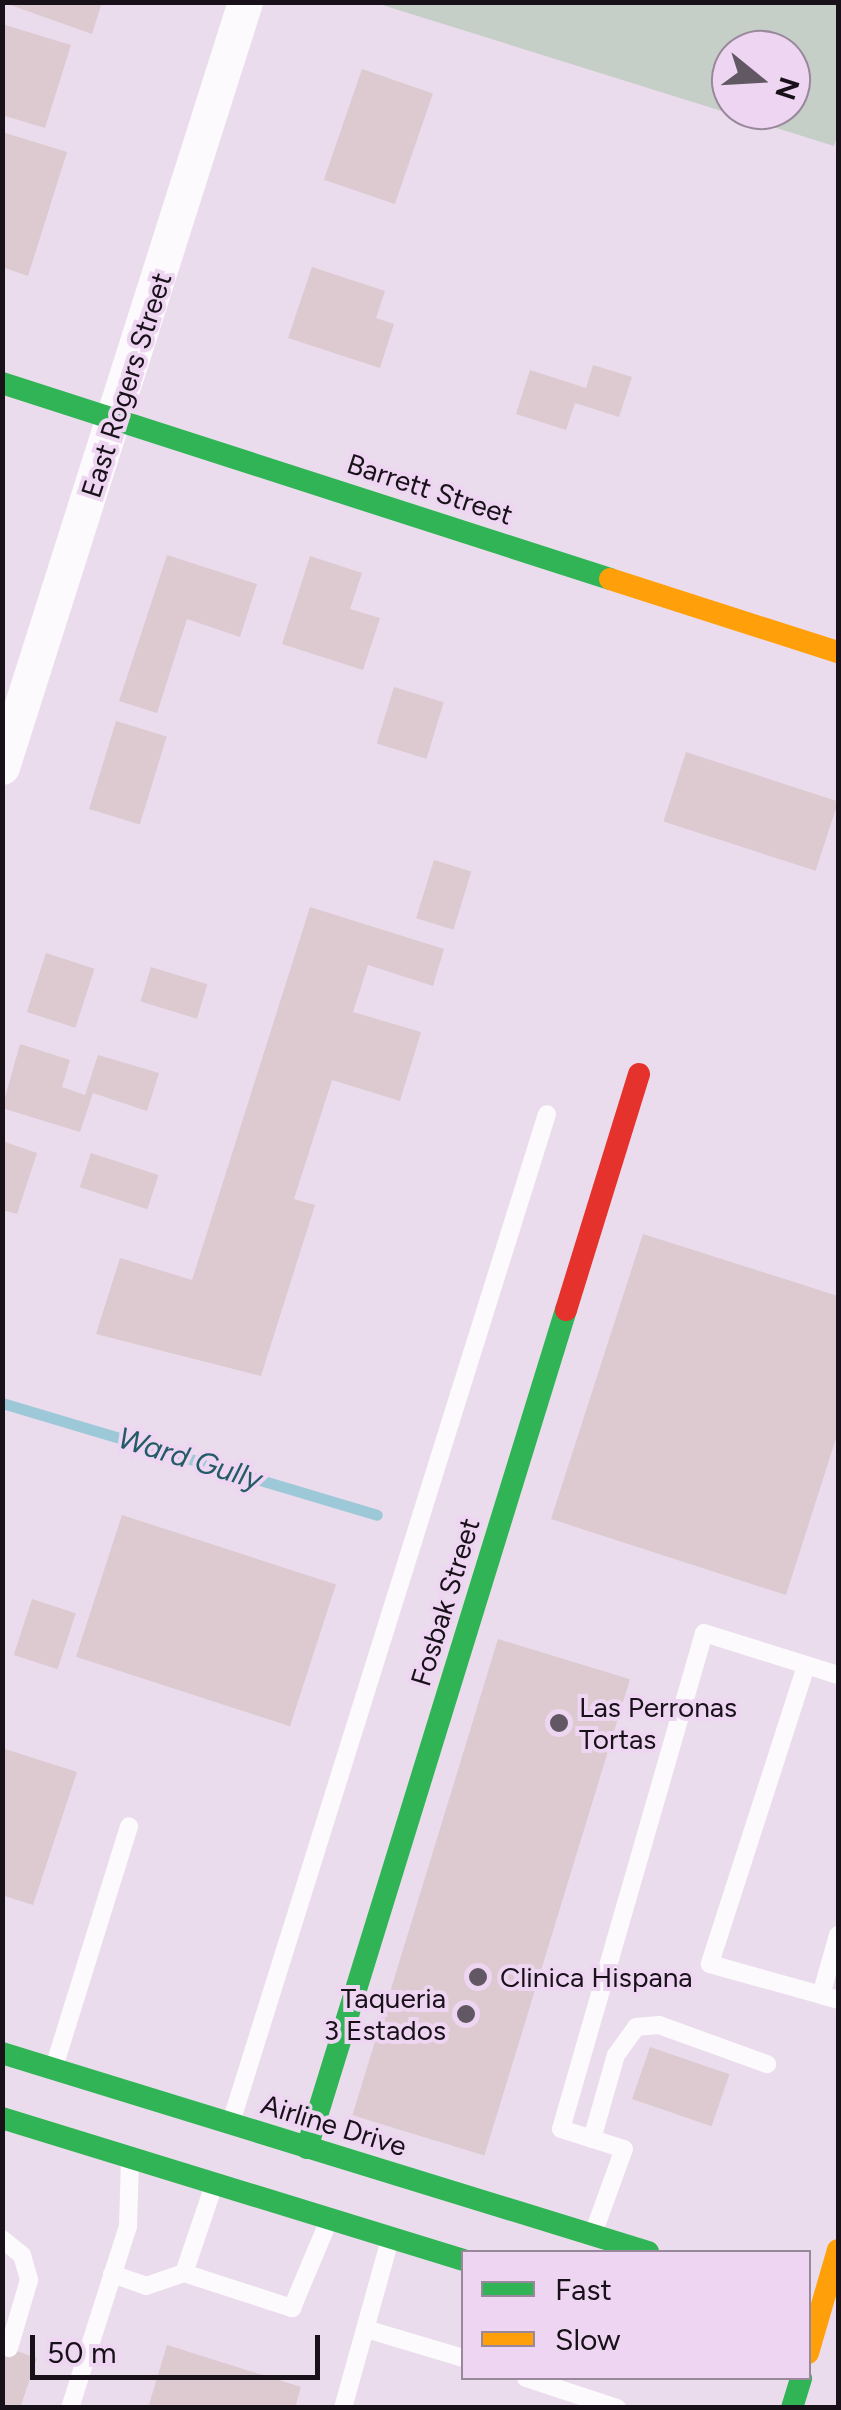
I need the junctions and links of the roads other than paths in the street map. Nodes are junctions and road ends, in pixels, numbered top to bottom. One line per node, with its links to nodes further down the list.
1 (245, 2): 3 (street, East Rogers Street)
2 (2, 382): 3 (street, Barrett Street)
3 (116, 418): 4 (street, Barrett Street); 5 (street, East Rogers Street)
4 (838, 652)
5 (2, 767)
6 (639, 1074): 19 (street, Fosbak Street)
7 (547, 1114): 17 (lane)
8 (806, 1666): 9 (lane); 12 (lane); 18 (lane)
9 (838, 1676)
10 (129, 1826): 15 (lane)
11 (838, 1935): 12 (lane)
12 (830, 1998)
13 (2, 2053): 15 (street, Airline Drive)
14 (767, 2064): 18 (lane)
15 (53, 2069): 17 (street, Airline Drive)
16 (2, 2118): 20 (street)
17 (230, 2124): 19 (street, Airline Drive); 21 (street)
18 (592, 2139): 23 (lane)
19 (307, 2148): 23 (street, Airline Drive)
20 (130, 2158): 21 (street); 30 (lane)
21 (214, 2185): 22 (street); 29 (lane)
22 (329, 2220): 25 (street); 29 (lane)
23 (592, 2235): 26 (street, Airline Drive)
24 (2, 2238): 33 (lane)
25 (391, 2238): 28 (street); 32 (lane)
26 (641, 2250)
27 (838, 2250): 31 (street)
28 (461, 2259)
29 (184, 2273): 30 (lane)
30 (112, 2274): 39 (lane)
31 (822, 2306): 35 (street)
32 (366, 2329): 34 (lane); 40 (lane)
33 (8, 2348)
34 (461, 2357)
35 (811, 2360)
36 (542, 2380): 38 (lane)
37 (804, 2380): 42 (street)
38 (588, 2386): 41 (lane)
39 (70, 2408)
40 (342, 2408)
41 (617, 2408)
42 (792, 2408)

